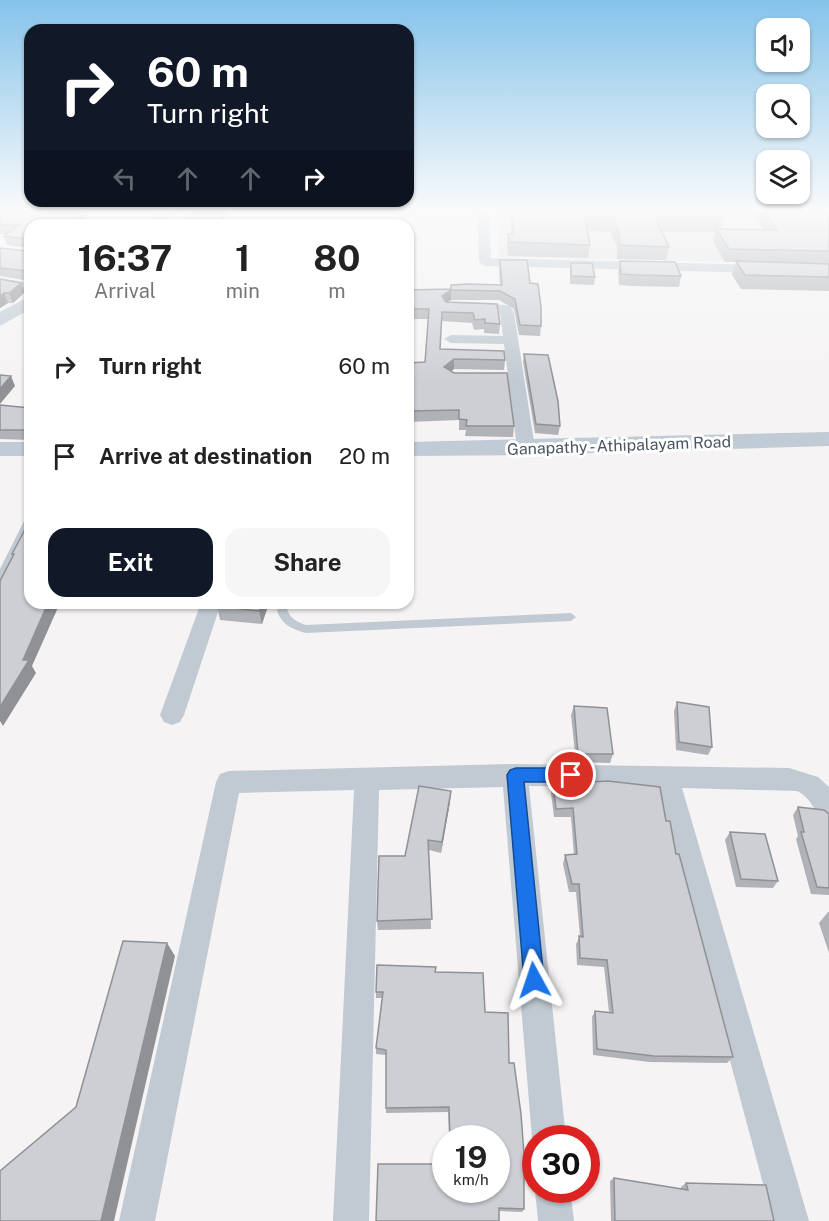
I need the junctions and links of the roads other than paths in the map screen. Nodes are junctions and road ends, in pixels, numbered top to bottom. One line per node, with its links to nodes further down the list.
1 (698, 268): 2 (street)
2 (770, 270)
3 (0, 282): 4 (street)
4 (24, 285)
5 (24, 304): 7 (main road)
6 (451, 306): 9 (street)
7 (0, 320)
8 (451, 339): 9 (street)
9 (510, 340): 11 (street)
10 (829, 439): 11 (main road, Ganapathy - Athipalayam Road)
11 (526, 448): 14 (main road, Ganapathy - Athipalayam Road)
12 (0, 449): 13 (main road)
13 (24, 449)
14 (414, 449)
15 (24, 531): 16 (lane)
16 (0, 579)
17 (209, 609): 20 (street)
18 (281, 609): 19 (lane)
19 (570, 617)
20 (172, 715)
21 (516, 775): 22 (street); 23 (street); 25 (street)
22 (666, 776): 24 (street); 30 (street)
23 (367, 778): 27 (street); 28 (street)
24 (829, 810)
25 (548, 1125)
26 (554, 1203): 29 (street)
27 (137, 1221)
28 (351, 1221)
29 (556, 1221)
30 (791, 1221)

